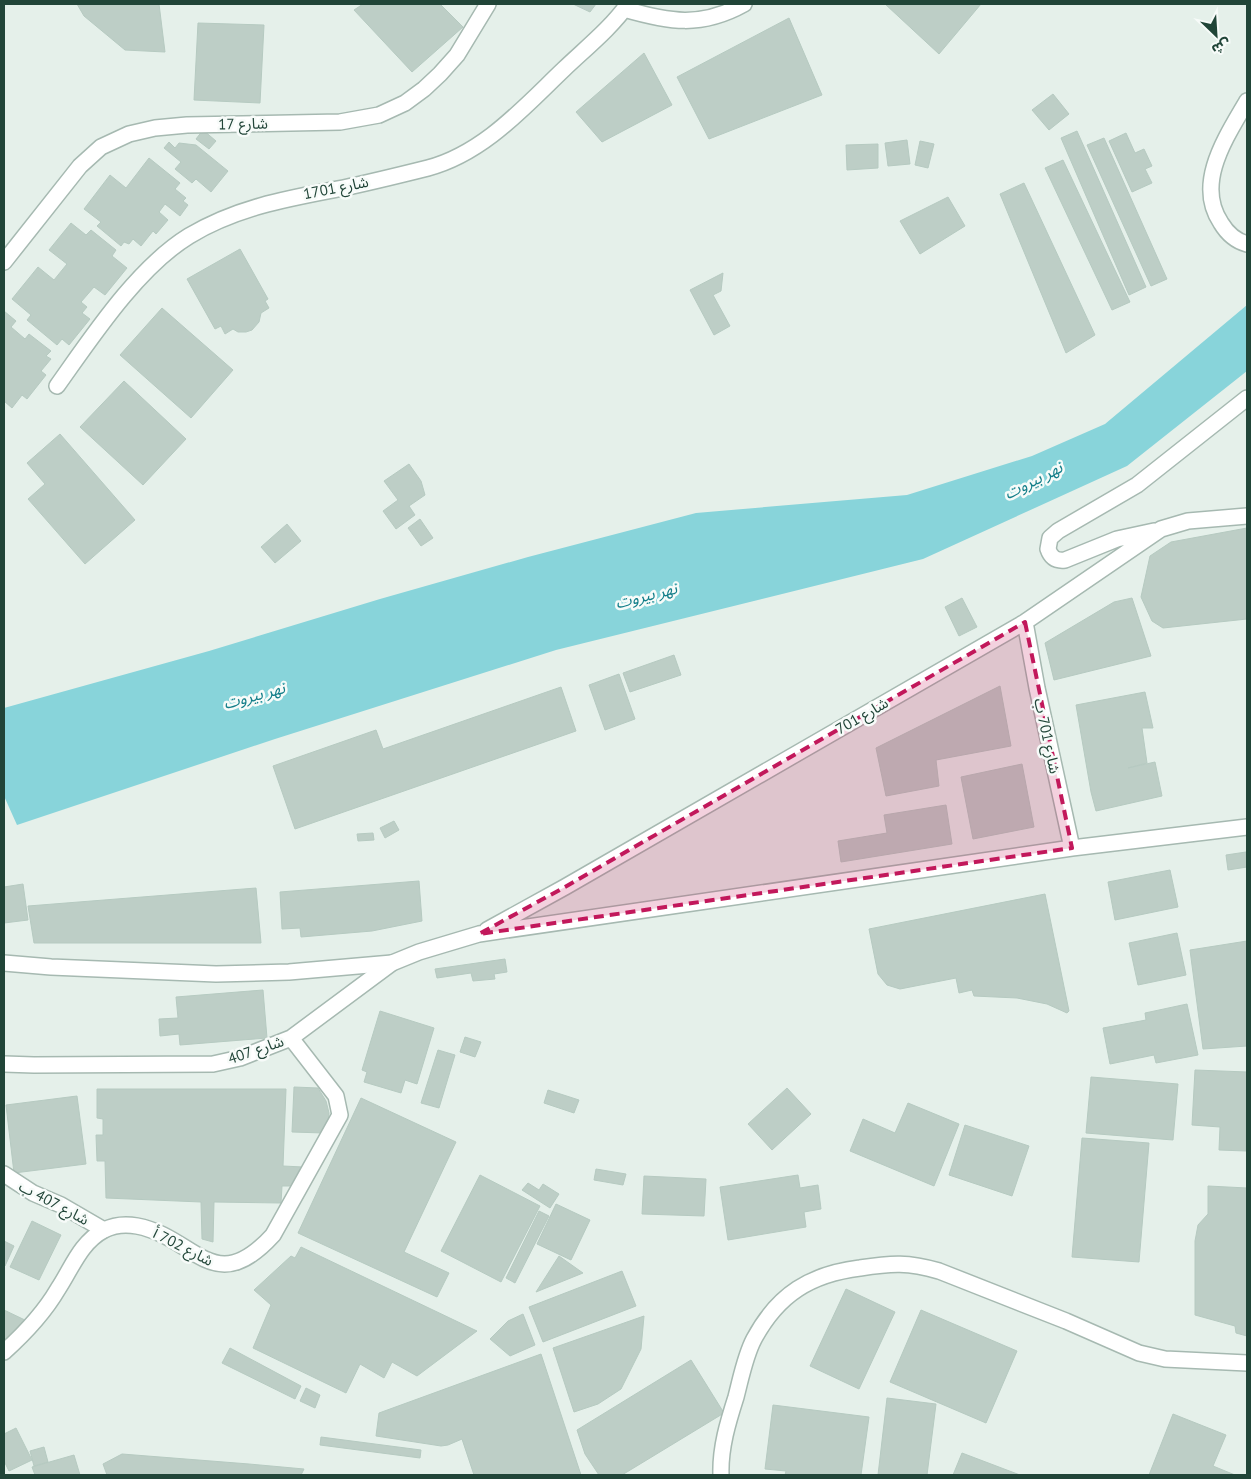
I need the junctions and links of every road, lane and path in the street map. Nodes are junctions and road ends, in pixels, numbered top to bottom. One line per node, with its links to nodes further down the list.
1 (488, 4): 6 (street, شارع 17)
2 (744, 4): 3 (street)
3 (626, 6): 7 (street, شارع 1701)
4 (1247, 100): 5 (street)
5 (1247, 244)
6 (4, 262)
7 (57, 386)
8 (1247, 398): 10 (street)
9 (1247, 516): 10 (street, شارع 701)
10 (1161, 529): 11 (street, شارع 701)
11 (1026, 622): 13 (street, شارع 701 ب); 14 (street, شارع 701)
12 (1247, 827): 13 (street)
13 (1072, 848): 14 (street)
14 (479, 934): 16 (street, شارع 407)
15 (4, 963): 16 (street)
16 (392, 963): 17 (street, شارع 407)
17 (291, 1038): 18 (street, شارع 407); 20 (street, شارع 702 أ)
18 (4, 1064)
19 (4, 1174): 20 (street, شارع 407 ب)
20 (104, 1230): 21 (street, شارع 702 أ)
21 (4, 1352)
22 (1247, 1363): 23 (street)
23 (721, 1475)

